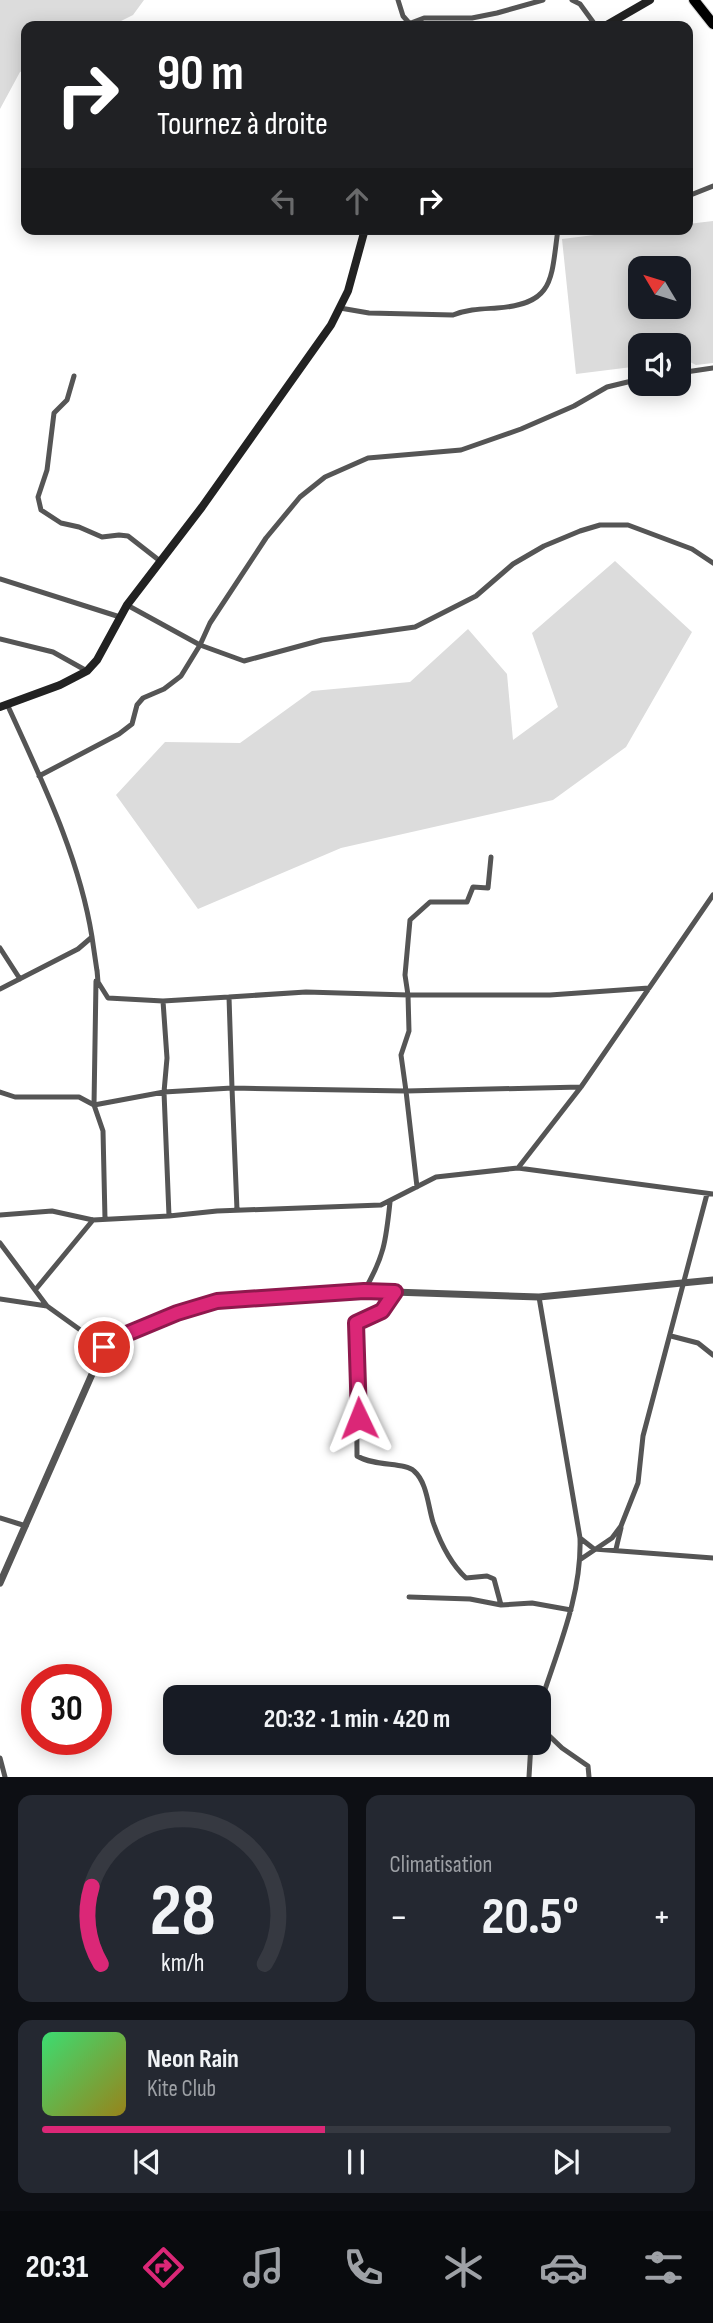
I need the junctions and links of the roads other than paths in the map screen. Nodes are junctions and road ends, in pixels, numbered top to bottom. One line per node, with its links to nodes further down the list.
1 (398, 0): 6 (street)
2 (543, 0): 7 (street)
3 (572, 0): 8 (street)
4 (650, 0): 9 (main road)
5 (694, 0): 10 (highway)
6 (405, 21)
7 (418, 21)
8 (592, 21)
9 (614, 21)
10 (713, 24)
11 (713, 186): 12 (street)
12 (693, 194)
13 (363, 235): 15 (main road)
14 (557, 235): 15 (street)
15 (341, 308): 20 (main road)
16 (713, 368): 17 (street)
17 (691, 371)
18 (74, 376): 20 (street)
19 (628, 382): 26 (street)
20 (160, 561): 23 (main road)
21 (713, 563): 26 (street)
22 (0, 579): 24 (street)
23 (127, 605): 24 (main road); 26 (street)
24 (120, 618): 27 (main road)
25 (0, 639): 27 (street)
26 (200, 645): 29 (street)
27 (87, 671): 28 (main road)
28 (4, 705): 29 (street)
29 (39, 776): 32 (street)
30 (491, 857): 38 (street)
31 (713, 895): 36 (street)
32 (92, 937): 34 (street); 35 (street)
33 (0, 948): 35 (street)
34 (97, 970): 40 (street); 46 (street)
35 (20, 979): 37 (street)
36 (649, 988): 38 (street); 41 (street)
37 (0, 989)
38 (408, 995): 39 (street); 43 (street)
39 (229, 997): 40 (street); 42 (street)
40 (163, 1001): 45 (street)
41 (581, 1087): 43 (street); 47 (street)
42 (232, 1088): 43 (street); 45 (street); 51 (street)
43 (406, 1091): 48 (street)
44 (0, 1092): 46 (street)
45 (164, 1093): 46 (street); 53 (street)
46 (94, 1105): 54 (street)
47 (518, 1168): 48 (street); 49 (street)
48 (417, 1186): 50 (street)
49 (710, 1194): 58 (street)
50 (390, 1202): 51 (street); 60 (street)
51 (237, 1210): 53 (street)
52 (0, 1215): 55 (street)
53 (169, 1216): 54 (street)
54 (105, 1219): 55 (street)
55 (93, 1220): 59 (street)
56 (0, 1243): 59 (street)
57 (713, 1280): 58 (street)
58 (682, 1283): 62 (street); 65 (street)
59 (36, 1289): 64 (street)
60 (364, 1291): 61 (street); 66 (street)
61 (395, 1292): 62 (street); 78 (street)
62 (540, 1297): 71 (street)
63 (0, 1299): 64 (street)
64 (47, 1306): 66 (street)
65 (671, 1336): 67 (street); 70 (street)
66 (104, 1347): 69 (street)
67 (713, 1355)
68 (0, 1518): 69 (street)
69 (26, 1526): 76 (street)
70 (621, 1526): 72 (street); 73 (street)
71 (580, 1538): 72 (street); 75 (street)
72 (594, 1549): 73 (street); 75 (street)
73 (616, 1549): 74 (street)
74 (713, 1558)
75 (580, 1559): 79 (street)
76 (0, 1583)
77 (409, 1598): 78 (street)
78 (501, 1605): 79 (street)
79 (571, 1610): 80 (street)
80 (547, 1685)
81 (551, 1737): 86 (street)
82 (530, 1755): 85 (street)
83 (0, 1758): 84 (street)
84 (5, 1777)
85 (529, 1777)
86 (589, 1777)

